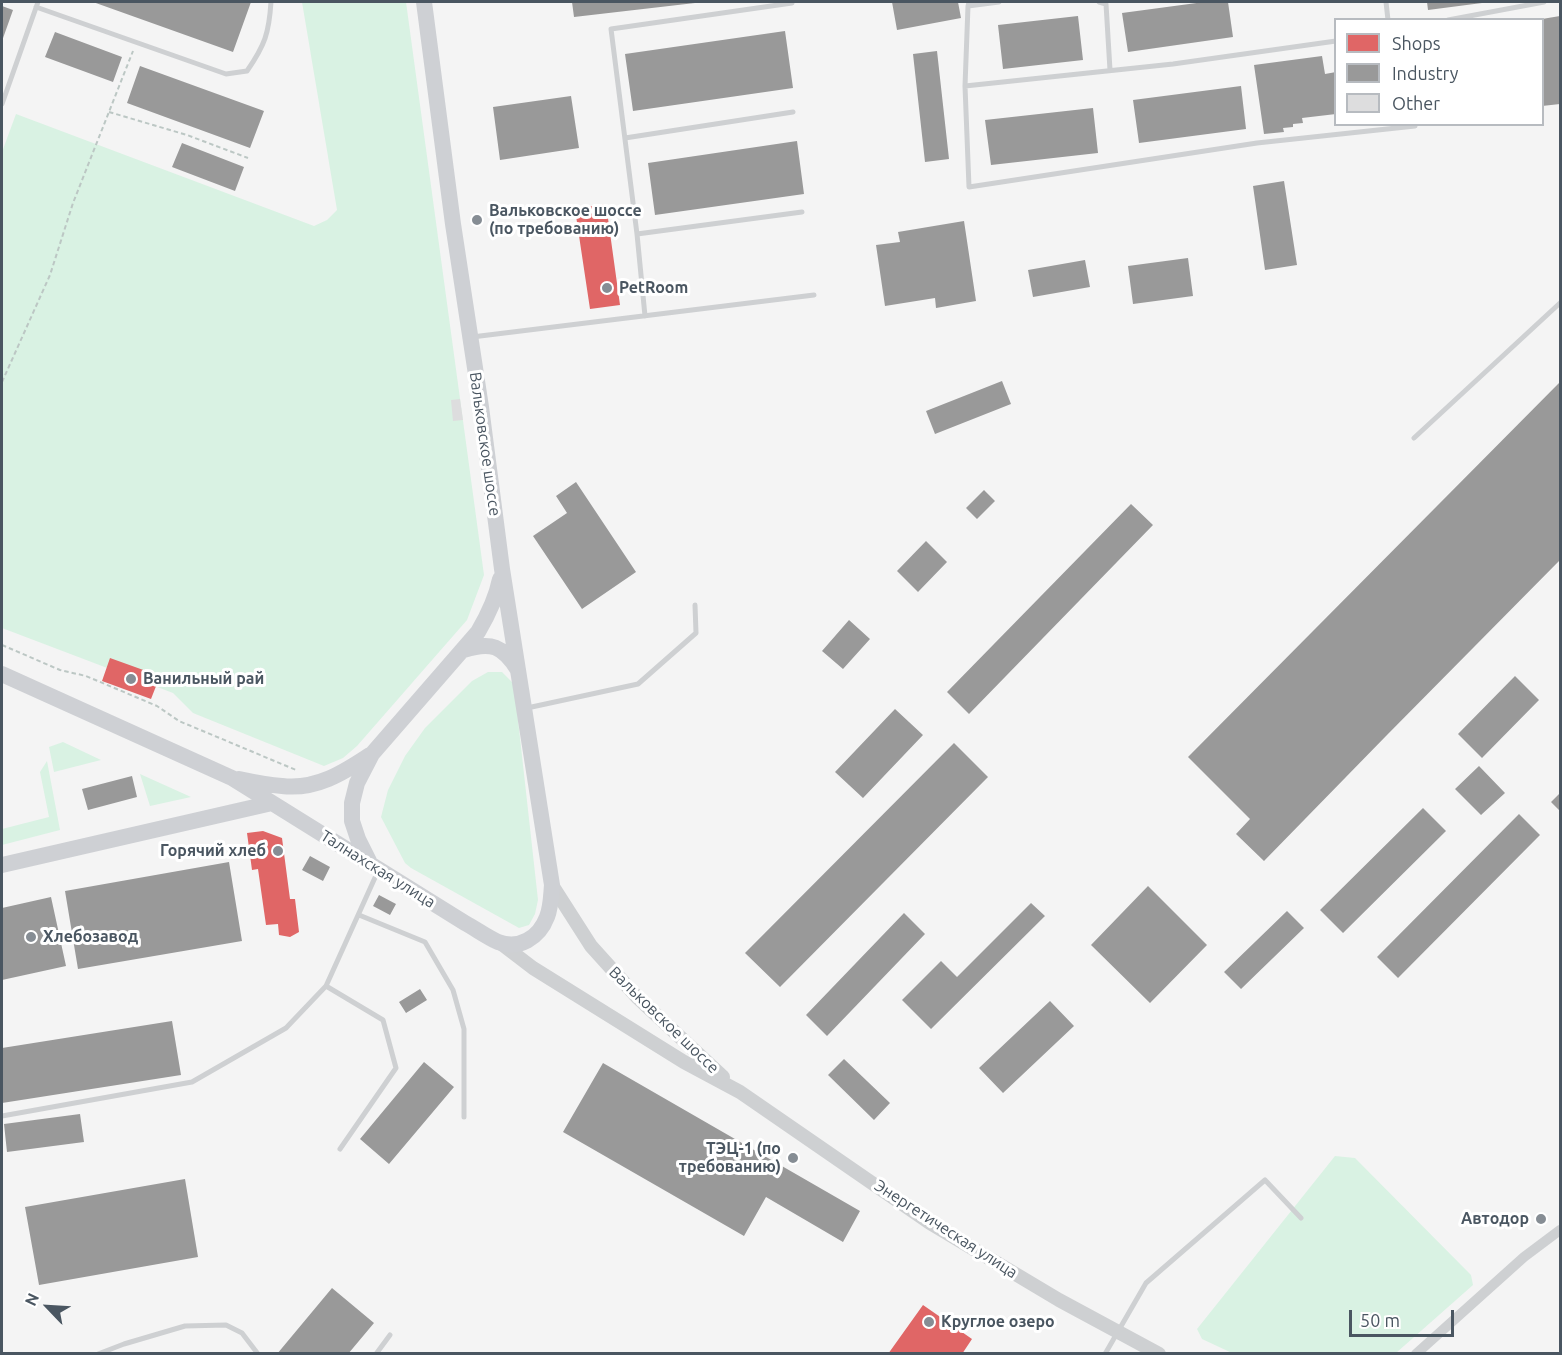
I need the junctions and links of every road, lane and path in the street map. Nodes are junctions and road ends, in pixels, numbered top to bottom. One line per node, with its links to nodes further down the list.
1 (271, 2): 13 (lane)
2 (423, 2): 27 (main road, Вальковское шоссе)
3 (999, 2): 9 (lane)
4 (1099, 2): 14 (lane)
5 (1386, 2): 10 (lane)
6 (1545, 2): 11 (lane)
7 (792, 3): 20 (lane)
8 (37, 4): 13 (lane); 16 (lane)
9 (969, 4): 15 (lane)
10 (1388, 18)
11 (1459, 18)
12 (1334, 40): 14 (lane)
13 (137, 42): 17 (path)
14 (1110, 70): 15 (lane)
15 (965, 86): 19 (lane)
16 (2, 104)
17 (109, 112): 21 (path); 28 (path)
18 (793, 112): 20 (lane)
19 (1415, 126)
20 (625, 138): 23 (lane)
21 (248, 158)
22 (802, 212): 23 (lane)
23 (637, 234): 26 (lane)
24 (814, 295): 26 (lane)
25 (1560, 303): 29 (lane)
26 (645, 316): 27 (lane)
27 (470, 338): 30 (main road, Вальковское шоссе)
28 (2, 382)
29 (1414, 438)
30 (502, 569): 33 (main road); 34 (main road, Вальковское шоссе)
31 (695, 605): 36 (lane)
32 (2, 645): 38 (path)
33 (464, 650): 34 (main road); 37 (main road)
34 (518, 671): 36 (main road, Вальковское шоссе)
35 (2, 674): 39 (main road, Талнахская улица)
36 (525, 709): 43 (main road, Вальковское шоссе)
37 (372, 754): 39 (main road); 42 (main road)
38 (299, 772)
39 (232, 778): 40 (main road, Талнахская улица)
40 (273, 803): 41 (main road); 42 (main road, Талнахская улица)
41 (2, 864)
42 (375, 867): 44 (lane); 45 (main road, Талнахская улица)
43 (552, 885): 45 (main road, Вальковское шоссе); 47 (street, Вальковское шоссе)
44 (358, 915): 46 (lane); 49 (lane)
45 (499, 942): 47 (street, Талнахская улица)
46 (326, 986): 48 (lane); 50 (lane)
47 (740, 1092): 53 (street, Энергетическая улица)
48 (2, 1116)
49 (465, 1117)
50 (340, 1149)
51 (1301, 1218): 53 (lane)
52 (1560, 1230): 60 (street)
53 (1117, 1332): 58 (lane); 59 (street, Энергетическая улица)
54 (390, 1335): 57 (lane)
55 (98, 1353): 56 (lane)
56 (258, 1353)
57 (376, 1353)
58 (1105, 1353)
59 (1160, 1353)
60 (1416, 1353)

